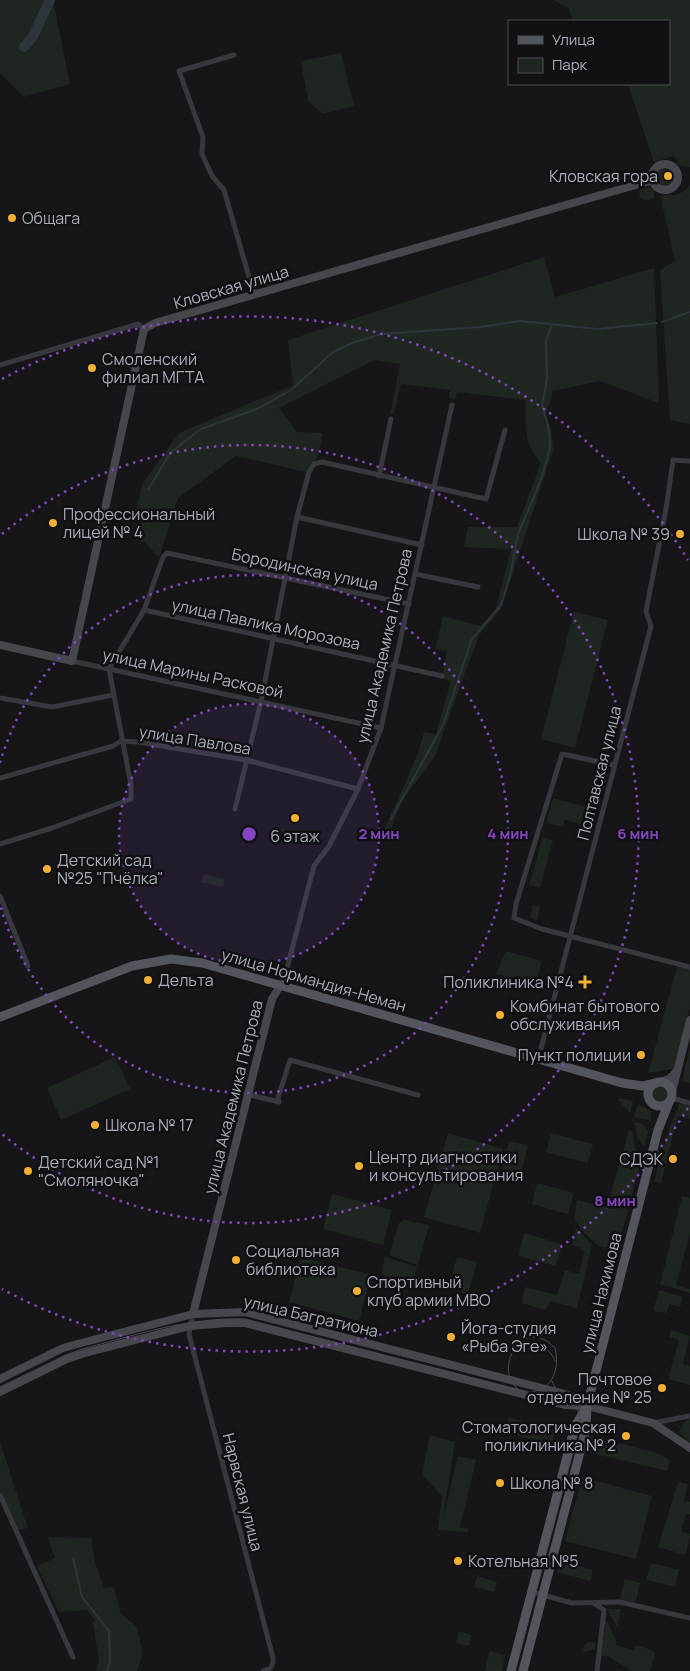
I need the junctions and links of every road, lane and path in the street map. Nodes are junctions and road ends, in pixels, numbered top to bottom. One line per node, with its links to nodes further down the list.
1 (234, 55): 3 (street)
2 (652, 180): 3 (street, Кловская улица)
3 (254, 294): 4 (street, Кловская улица)
4 (144, 329): 5 (street); 21 (street)
5 (0, 365)
6 (452, 405): 11 (street, улица Академика Петрова)
7 (391, 418): 10 (street)
8 (505, 430): 11 (street)
9 (690, 461): 31 (street, Полтавская улица)
10 (379, 476): 11 (street); 12 (street)
11 (435, 489): 13 (street, улица Академика Петрова)
12 (297, 517): 13 (street); 15 (street)
13 (422, 545): 14 (street, улица Академика Петрова)
14 (416, 574): 16 (street); 17 (street, улица Академика Петрова)
15 (286, 578): 17 (street, Бородинская улица); 18 (street, Бородинская улица); 19 (street)
16 (478, 586)
17 (408, 604): 22 (street, улица Академика Петрова)
18 (144, 610): 19 (street, улица Павлика Морозова); 23 (street)
19 (273, 638): 22 (street, улица Павлика Морозова); 27 (street)
20 (0, 645): 21 (street, улица Марины Расковой)
21 (72, 661): 23 (street, улица Марины Расковой)
22 (395, 664): 24 (street, улица Павлика Морозова); 28 (street, улица Академика Петрова)
23 (109, 669): 25 (street); 27 (street, улица Марины Расковой)
24 (442, 676)
25 (113, 695): 26 (street); 29 (street)
26 (0, 698)
27 (261, 701): 28 (street, улица Марины Расковой); 30 (street)
28 (380, 728): 33 (street, улица Академика Петрова)
29 (121, 741): 30 (street, улица Павлова); 32 (street, улица Павлова); 35 (street)
30 (246, 760): 33 (street, улица Павлова); 34 (street)
31 (614, 764): 37 (street, Полтавская улица); 37 (street)
32 (0, 778)
33 (358, 789): 40 (street, улица Академика Петрова)
34 (235, 809)
35 (0, 844)
36 (0, 896): 38 (street)
37 (571, 936): 39 (street); 43 (street, Полтавская улица)
38 (28, 966)
39 (690, 967)
40 (280, 986): 41 (main road, улица Нормандия-Неман); 43 (main road, улица Нормандия-Неман); 47 (street, улица Академика Петрова)
41 (0, 1017)
42 (690, 1020): 44 (street)
43 (538, 1061): 45 (main road, улица Нормандия-Неман)
44 (677, 1071): 46 (street); 49 (street)
45 (622, 1083): 46 (main road); 50 (main road)
46 (658, 1083): 49 (main road); 50 (main road)
47 (246, 1094): 48 (street); 53 (street, улица Академика Петрова)
48 (418, 1095)
49 (671, 1098): 50 (main road); 51 (street); 52 (main road, улица Нахимова)
50 (651, 1102): 52 (main road)
51 (690, 1103)
52 (658, 1130): 60 (main road, улица Нахимова)
53 (193, 1314): 54 (street, Нарвская улица); 55 (street, улица Багратиона); 57 (street, улица Багратиона)
54 (190, 1326): 56 (street, улица Багратиона); 58 (street, улица Багратиона); 71 (street, Нарвская улица)
55 (357, 1341): 56 (street); 60 (street, улица Багратиона)
56 (354, 1351): 59 (street, улица Багратиона)
57 (0, 1379)
58 (0, 1392)
59 (564, 1405): 60 (street, улица Багратиона); 63 (street)
60 (587, 1406): 62 (street, улица Багратиона); 63 (main road, улица Нахимова); 67 (main road, улица Нахимова)
61 (690, 1416): 62 (street, улица Багратиона)
62 (653, 1423): 64 (street)
63 (575, 1426): 66 (main road, улица Нахимова)
64 (690, 1448)
65 (0, 1494): 70 (street)
66 (532, 1592): 67 (street); 72 (main road, улица Нахимова)
67 (542, 1595): 68 (street); 73 (main road, улица Нахимова)
68 (595, 1604): 69 (street); 74 (street)
69 (690, 1618)
70 (73, 1657)
71 (263, 1671)
72 (511, 1671)
73 (523, 1671)
74 (597, 1671)

